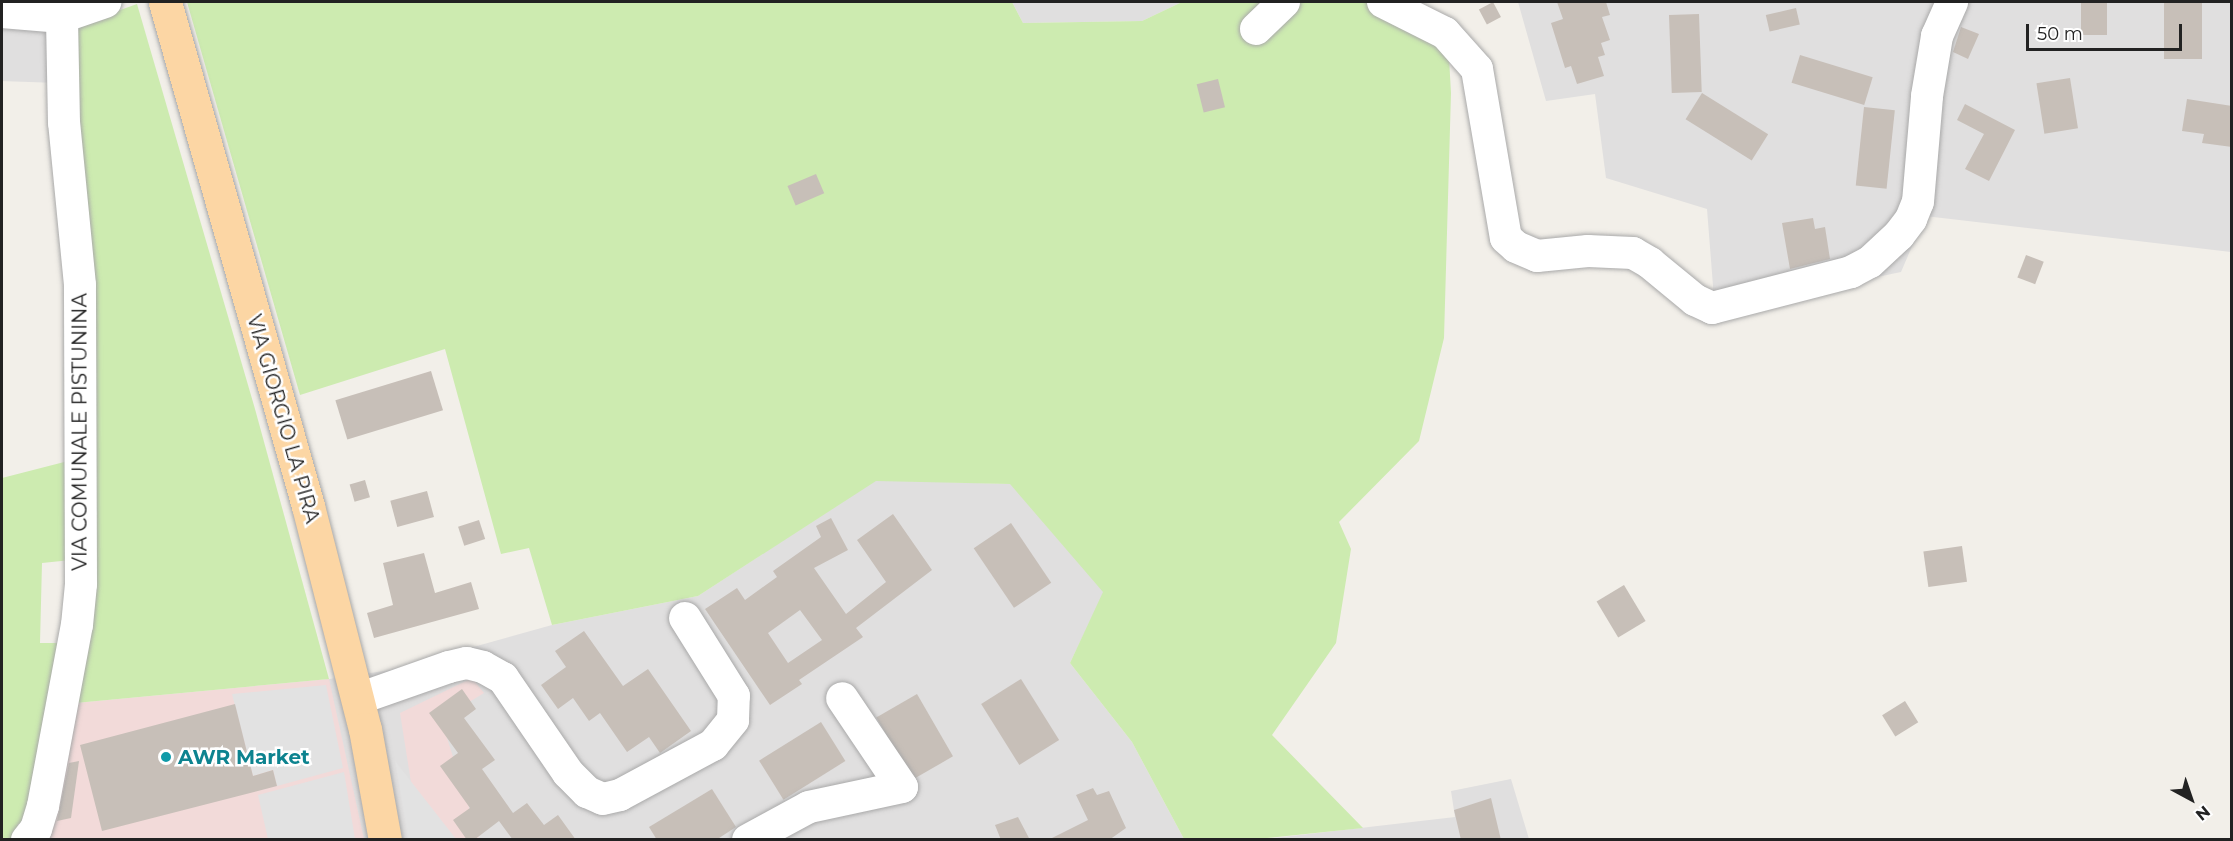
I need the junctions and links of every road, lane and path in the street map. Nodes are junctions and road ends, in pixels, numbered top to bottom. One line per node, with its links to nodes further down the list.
1 (105, 2): 7 (street)
2 (165, 2): 11 (main road, VIA GIORGIO LA PIRA)
3 (1284, 2): 8 (street)
4 (1383, 2): 5 (street)
5 (1952, 2)
6 (2, 12): 7 (street)
7 (62, 17): 12 (street, VIA COMUNALE PISTUNINA)
8 (1256, 29)
9 (685, 618): 11 (street)
10 (842, 698): 14 (street)
11 (358, 699): 13 (main road, VIA GIORGIO LA PIRA)
12 (27, 840)
13 (385, 840)
14 (748, 840)

